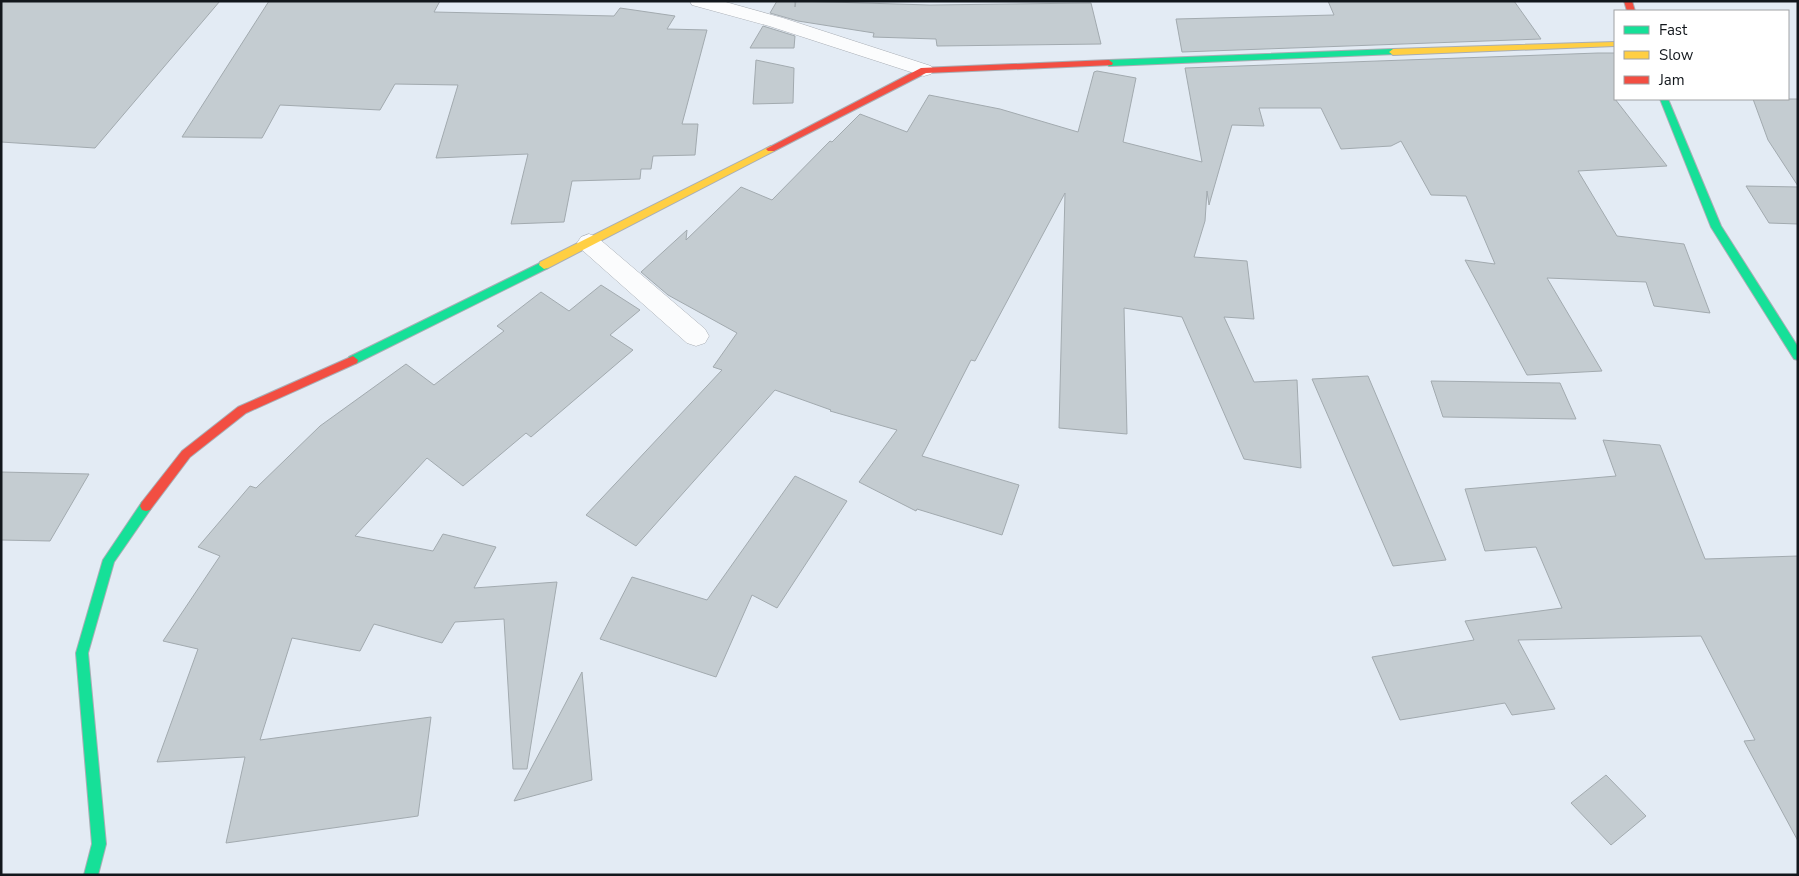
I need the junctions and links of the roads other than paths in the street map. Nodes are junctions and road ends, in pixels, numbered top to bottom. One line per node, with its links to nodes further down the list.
1 (699, 1): 3 (street)
2 (1614, 44): 3 (street)
3 (924, 70): 5 (street)
4 (1664, 100): 7 (street)
5 (589, 243): 6 (street); 8 (street)
6 (696, 336)
7 (1798, 356)
8 (91, 875)

